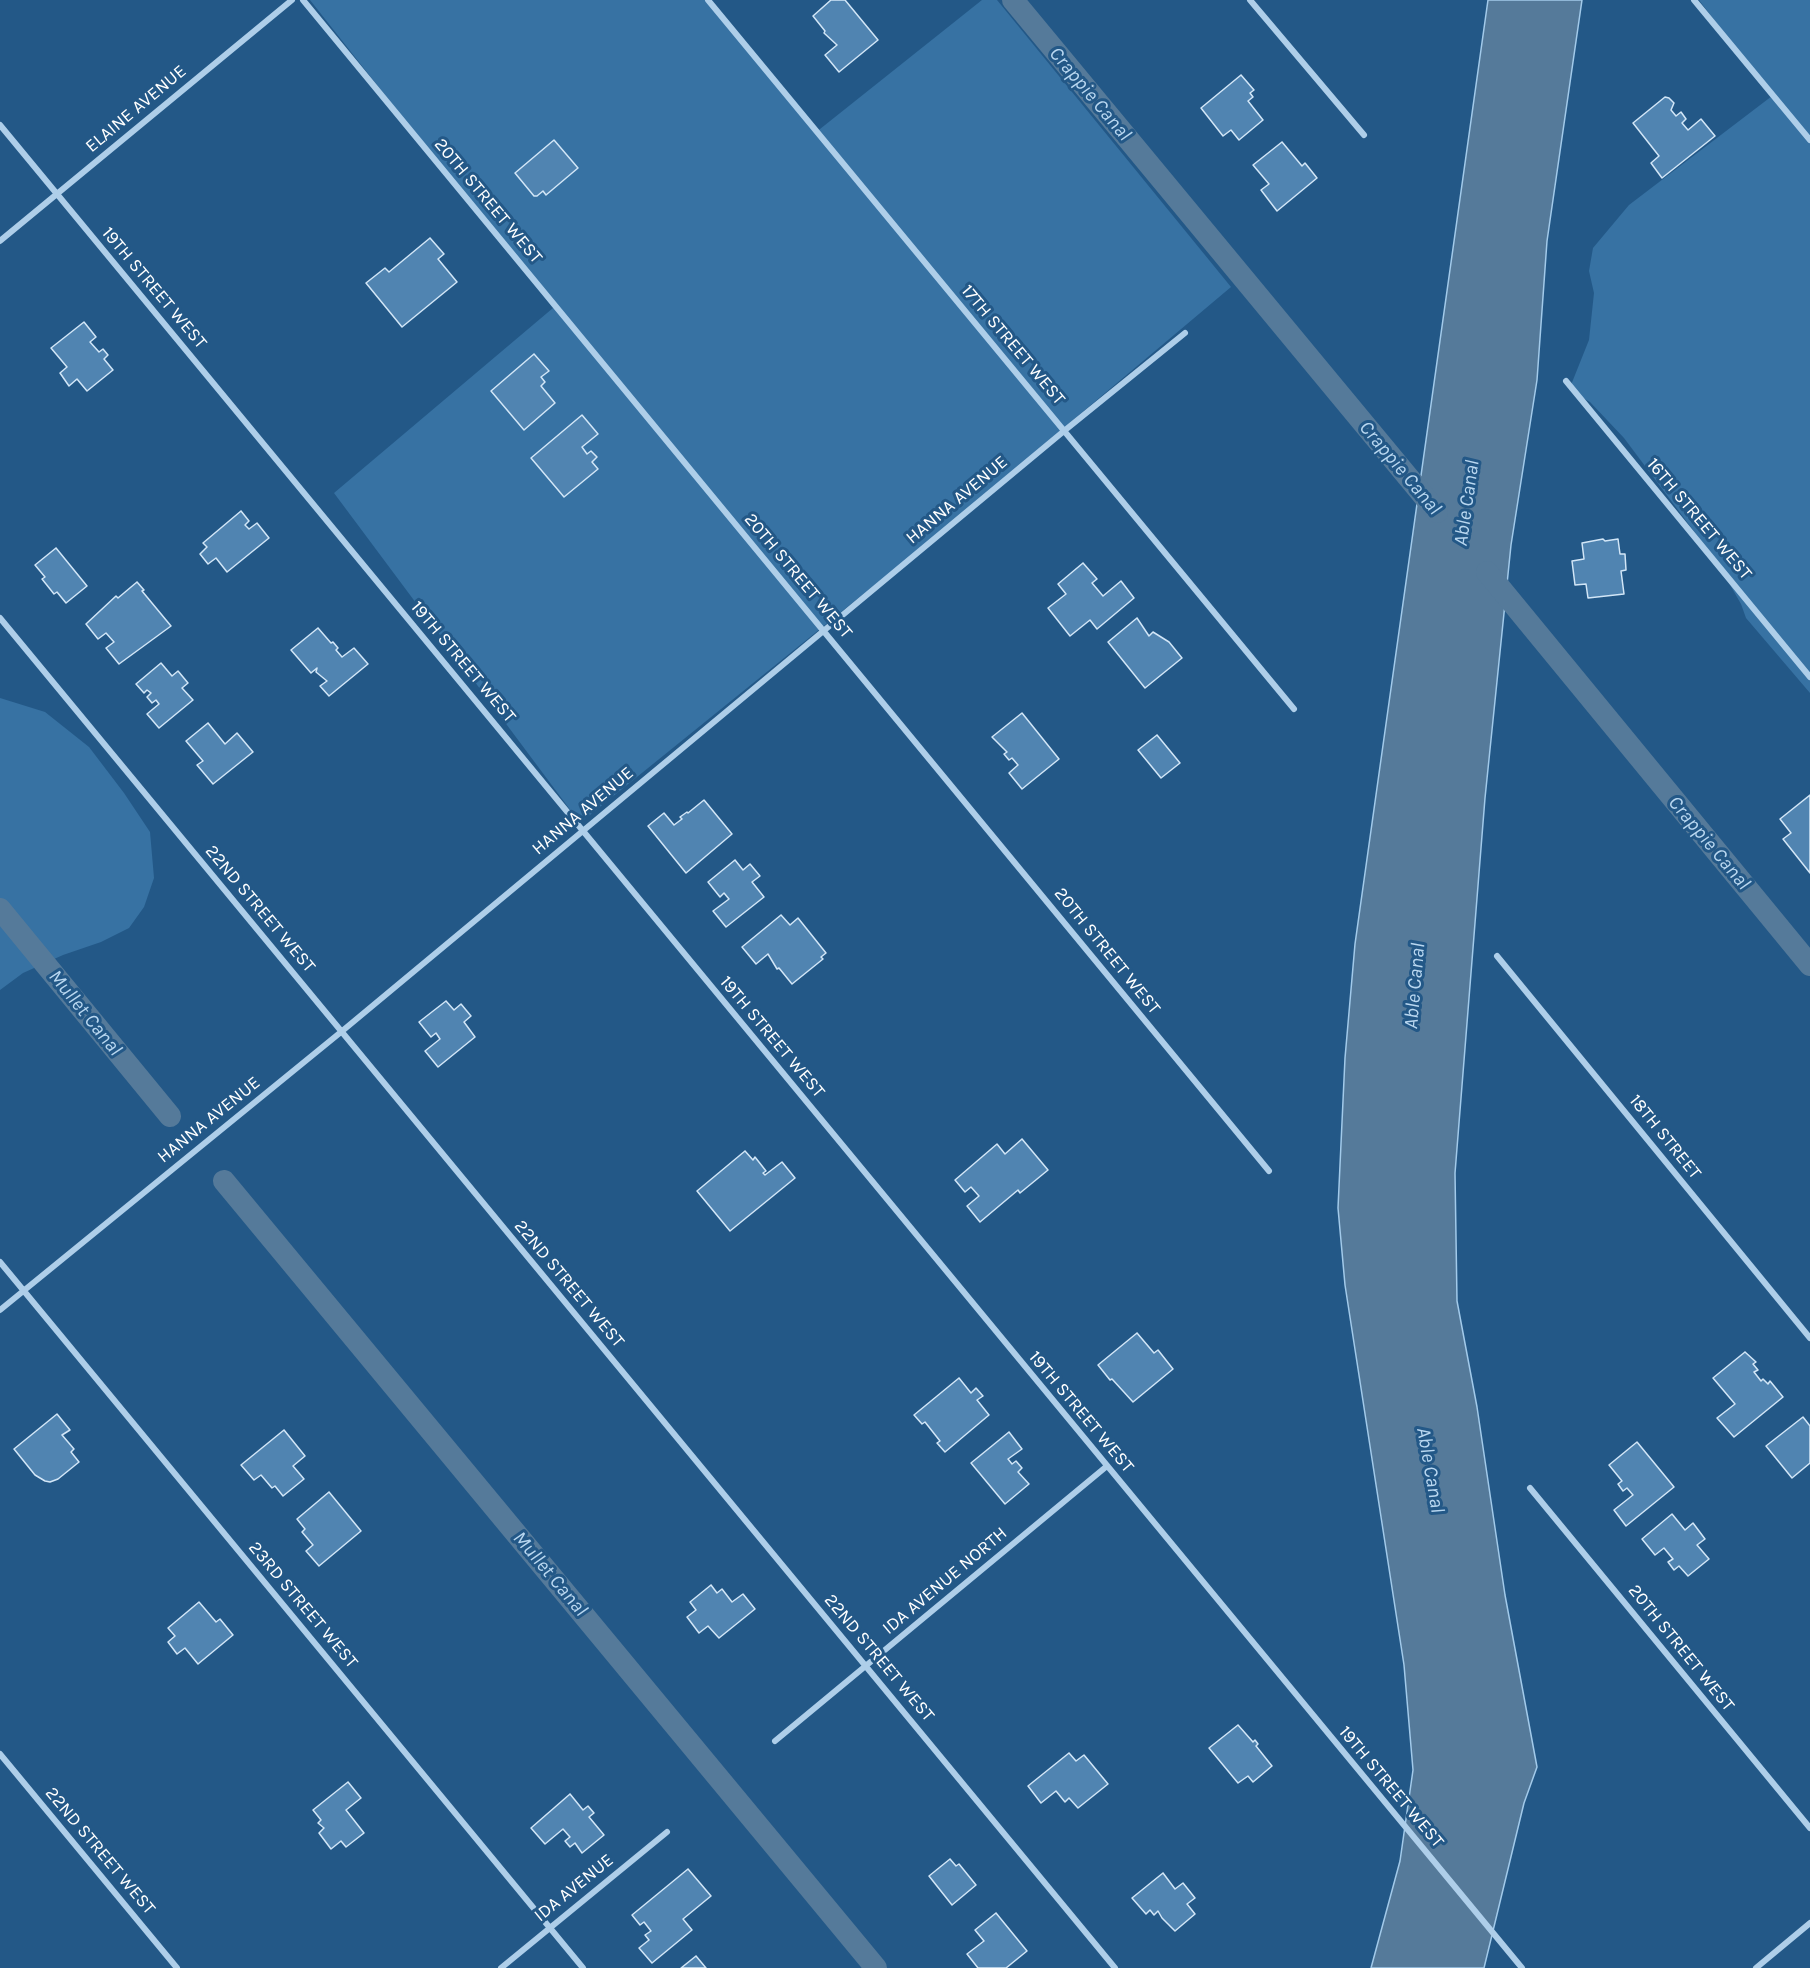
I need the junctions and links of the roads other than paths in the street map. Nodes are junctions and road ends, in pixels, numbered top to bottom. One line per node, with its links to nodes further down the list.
1 (292, 0): 9 (street, ELAINE AVENUE)
2 (303, 0): 15 (street, 20TH STREET WEST)
3 (708, 0): 13 (street, 17TH STREET WEST)
4 (1250, 0): 7 (street)
5 (1694, 0): 8 (street)
6 (0, 125): 9 (street, 19TH STREET WEST)
7 (1364, 135)
8 (1810, 140)
9 (57, 194): 10 (street, ELAINE AVENUE); 18 (street, 19TH STREET WEST)
10 (0, 242)
11 (1185, 333): 13 (street, HANNA AVENUE)
12 (1566, 381): 16 (street, 16TH STREET WEST)
13 (1064, 431): 15 (street, HANNA AVENUE); 17 (street, 17TH STREET WEST)
14 (0, 618): 20 (street, 22ND STREET WEST)
15 (824, 631): 18 (street, HANNA AVENUE); 21 (street, 20TH STREET WEST)
16 (1810, 677)
17 (1294, 709)
18 (582, 831): 20 (street, HANNA AVENUE); 26 (street, 19TH STREET WEST)
19 (1497, 956): 25 (street, 18TH STREET)
20 (341, 1032): 23 (street, HANNA AVENUE); 28 (street, 22ND STREET WEST)
21 (1269, 1171)
22 (0, 1262): 23 (street, 23RD STREET WEST)
23 (24, 1291): 24 (street, HANNA AVENUE); 34 (street, 23RD STREET WEST)
24 (0, 1310)
25 (1810, 1338)
26 (1107, 1466): 28 (street, IDA AVENUE NORTH); 39 (street, 19TH STREET WEST)
27 (1530, 1488): 31 (street, 20TH STREET WEST)
28 (865, 1666): 29 (street, IDA AVENUE NORTH); 38 (street, 22ND STREET WEST)
29 (775, 1741)
30 (0, 1754): 35 (street, 22ND STREET WEST)
31 (1810, 1828)
32 (667, 1832): 34 (street, IDA AVENUE)
33 (1810, 1923): 40 (street)
34 (550, 1928): 36 (street, IDA AVENUE); 37 (street, 23RD STREET WEST)
35 (177, 1968)
36 (501, 1968)
37 (583, 1968)
38 (1115, 1968)
39 (1522, 1968)
40 (1756, 1968)

